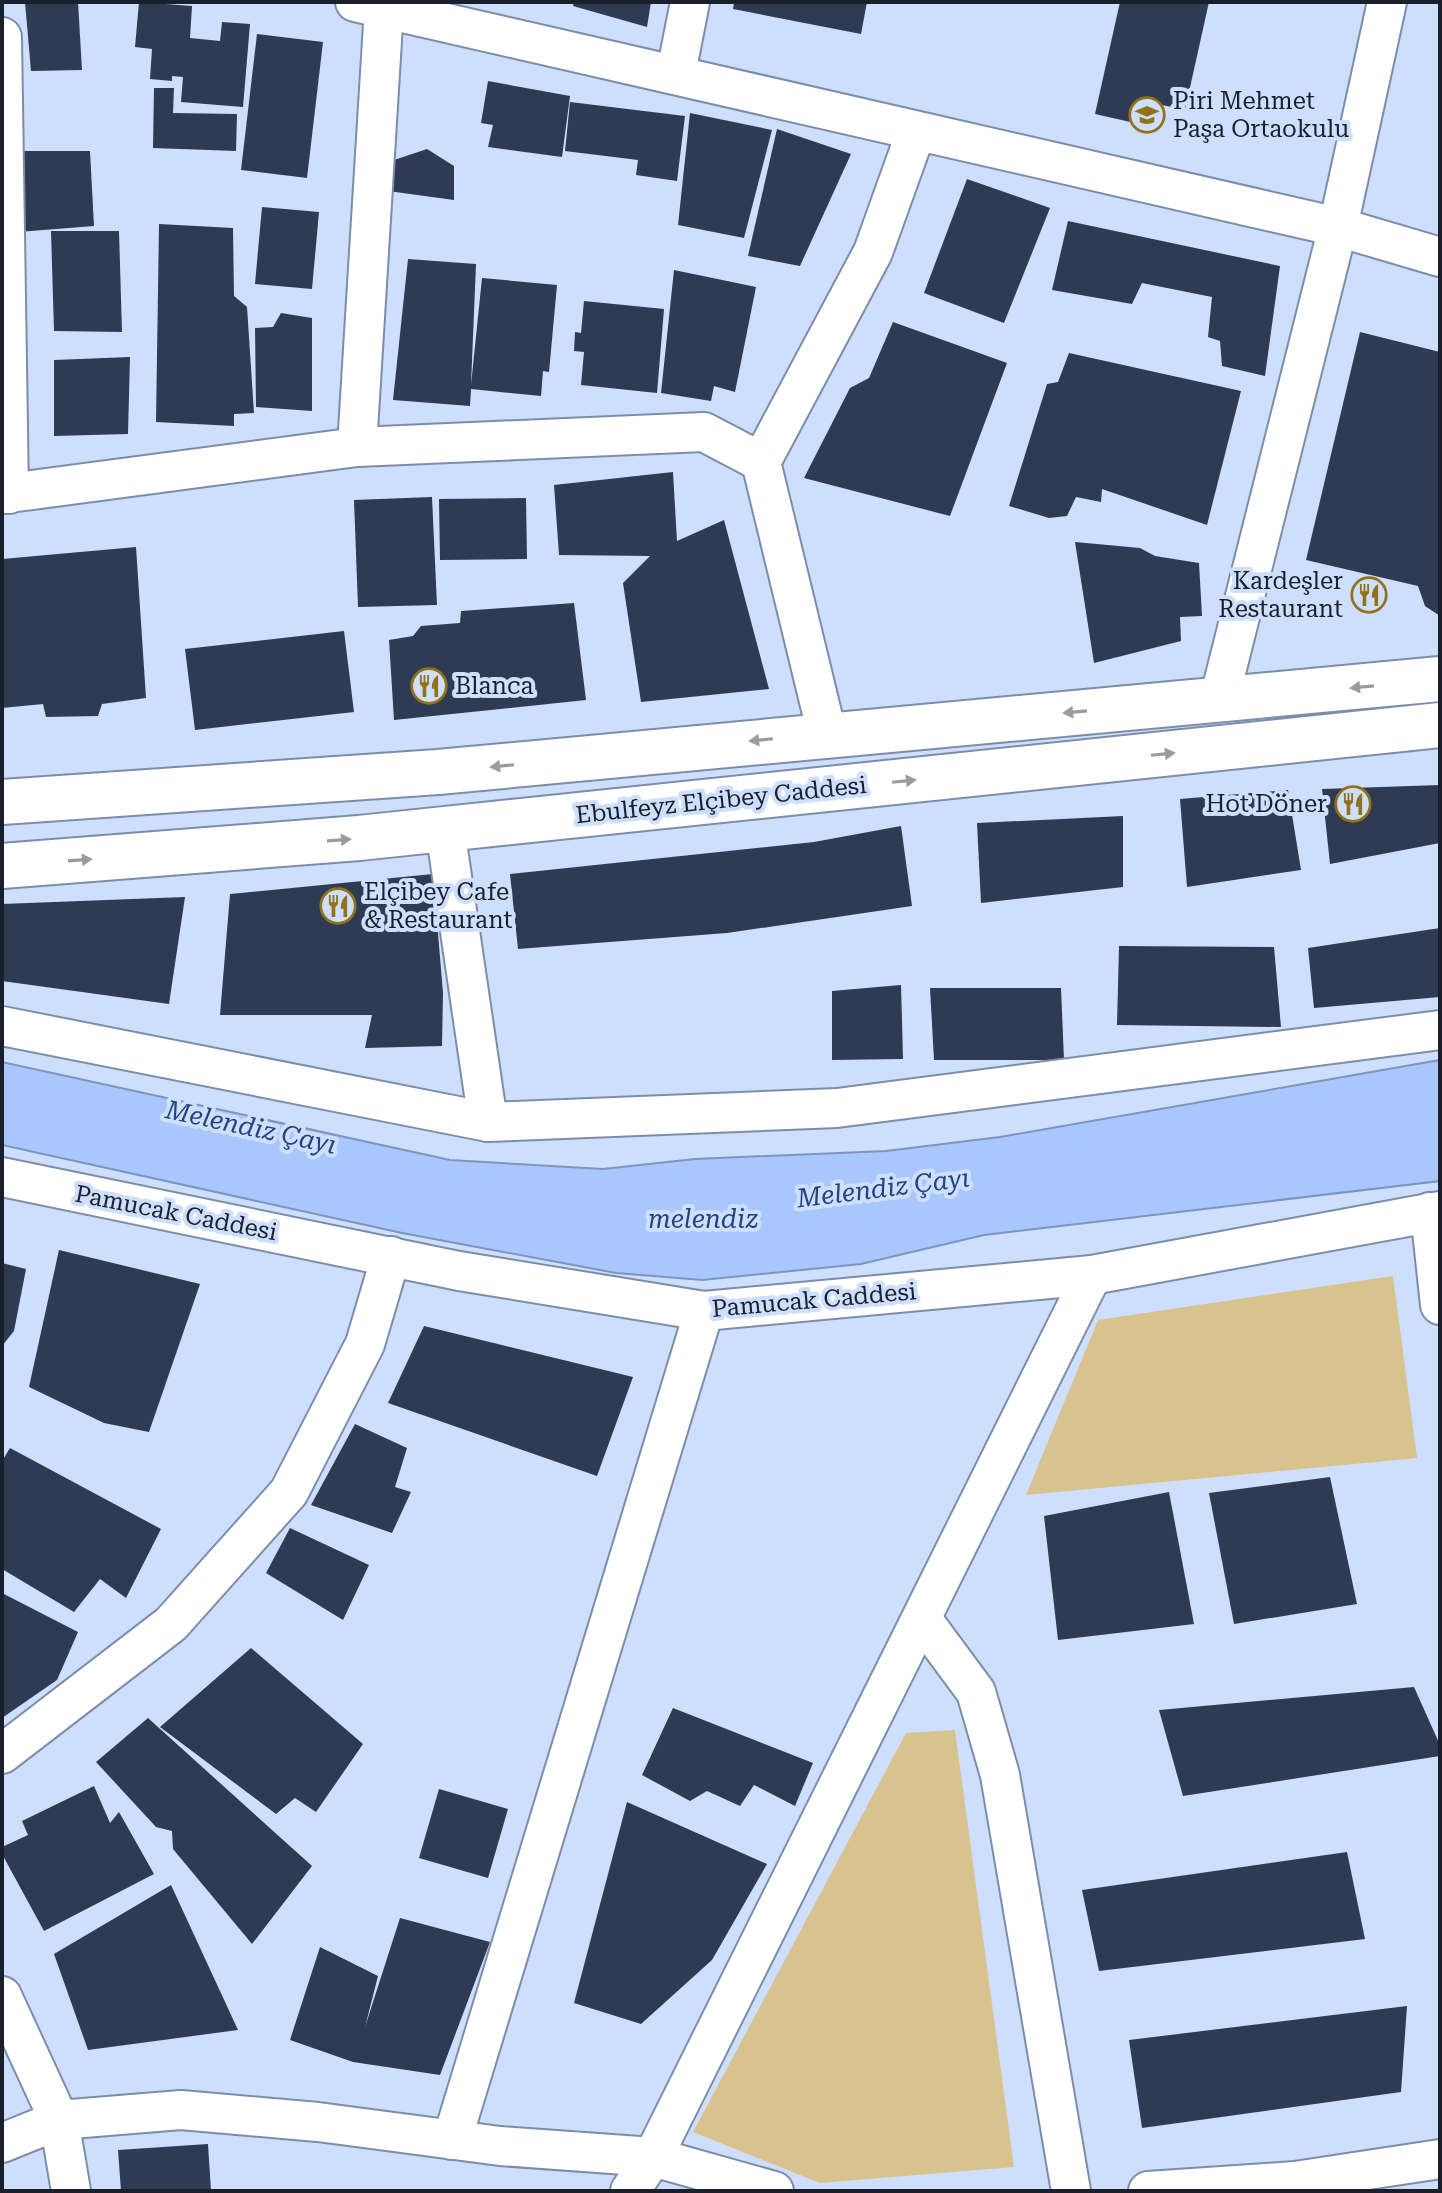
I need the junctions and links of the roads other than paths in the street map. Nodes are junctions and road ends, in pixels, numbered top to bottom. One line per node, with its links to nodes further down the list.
1 (690, 2): 5 (street)
2 (1387, 2): 7 (street)
3 (370, 5): 5 (street); 9 (street)
4 (2, 37): 11 (street)
5 (676, 73): 6 (street)
6 (916, 132): 7 (street); 10 (street)
7 (1338, 227): 8 (street); 13 (street)
8 (1440, 257)
9 (357, 447): 10 (street); 11 (street)
10 (761, 462): 15 (street)
11 (5, 494)
12 (1440, 679): 13 (main road, one-way to 13)
13 (1219, 700): 15 (main road, one-way to 15)
14 (1440, 725): 17 (main road, Ebulfeyz Elçibey Caddesi, one-way to 14)
15 (827, 734): 16 (main road, one-way to 16)
16 (2, 802)
17 (445, 829): 18 (main road, Ebulfeyz Elçibey Caddesi, one-way to 17); 21 (street)
18 (2, 866)
19 (2, 1026): 21 (street)
20 (1440, 1030): 21 (street)
21 (488, 1122)
22 (2, 1177): 24 (street, Pamucak Caddesi)
23 (1435, 1212): 25 (street, Pamucak Caddesi); 26 (street)
24 (391, 1256): 27 (street, Pamucak Caddesi); 29 (street)
25 (1092, 1275): 27 (street, Pamucak Caddesi); 28 (street)
26 (1440, 1305)
27 (704, 1311): 32 (street)
28 (922, 1619): 34 (street); 39 (street)
29 (2, 1754)
30 (2, 1996): 31 (street)
31 (59, 2120): 32 (street); 33 (street); 36 (street)
32 (452, 2140): 34 (street)
33 (2, 2143)
34 (653, 2157): 37 (street); 38 (street)
35 (1438, 2168): 40 (street)
36 (71, 2191)
37 (630, 2191)
38 (774, 2191)
39 (1071, 2191)
40 (1148, 2191)

